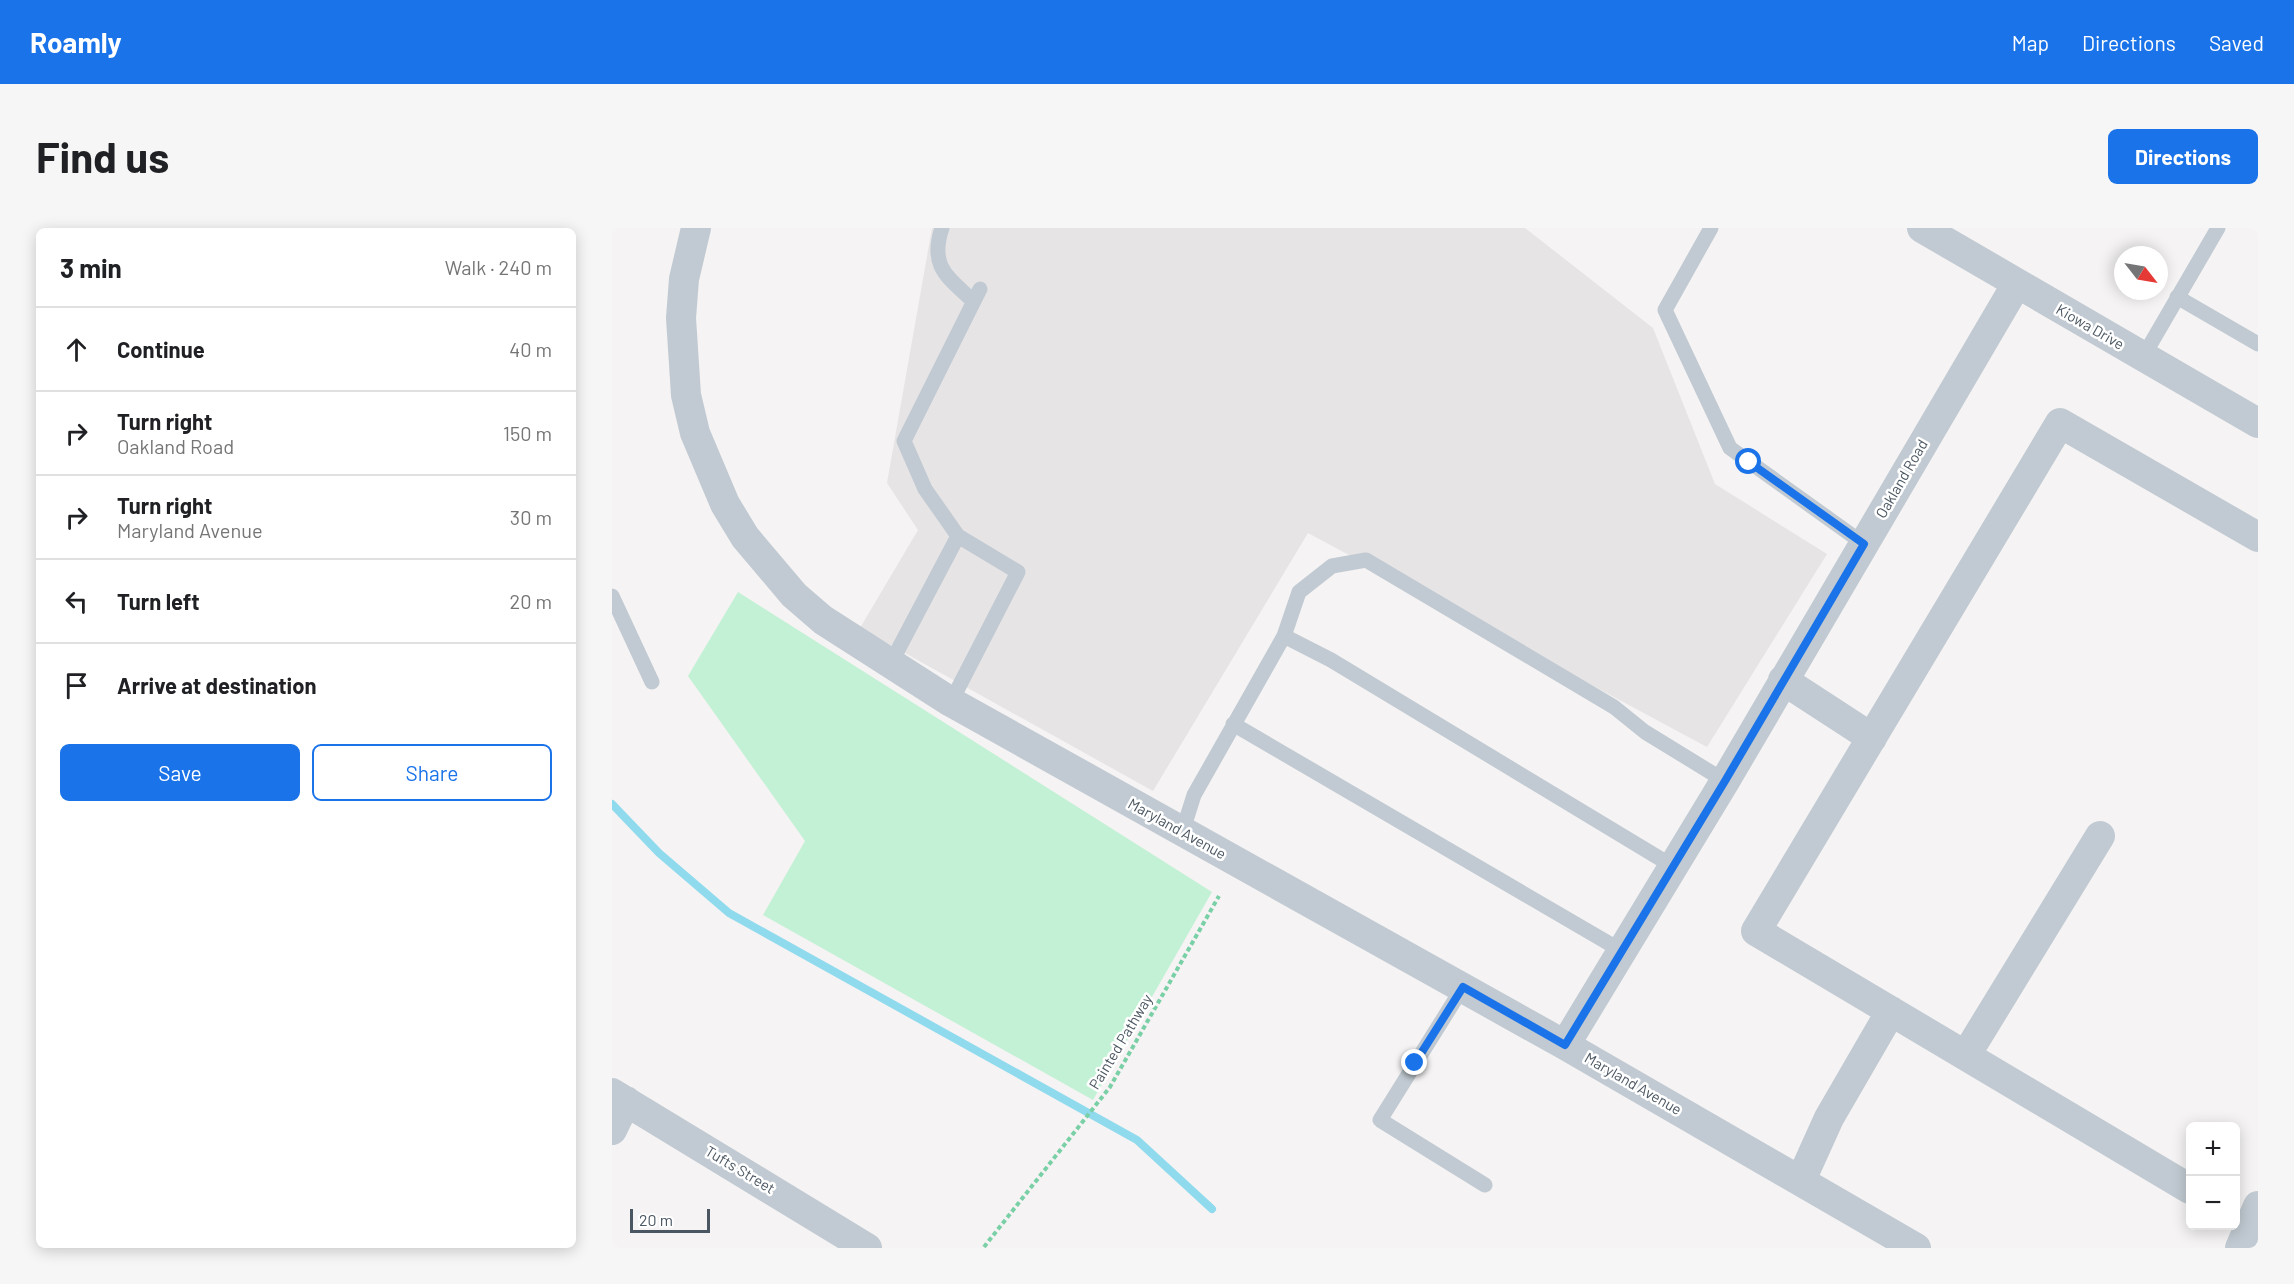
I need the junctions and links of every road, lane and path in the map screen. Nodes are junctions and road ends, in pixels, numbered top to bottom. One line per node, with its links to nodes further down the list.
1 (696, 228): 17 (street, Maryland Avenue)
2 (942, 228): 12 (lane)
3 (1712, 228): 14 (lane)
4 (1922, 228): 6 (street, Kiowa Drive)
5 (2218, 228): 8 (lane)
6 (1955, 237): 7 (street, Kiowa Drive)
7 (2016, 285): 10 (street, Kiowa Drive); 14 (street, Oakland Road)
8 (2177, 297): 9 (lane); 10 (lane)
9 (2258, 344)
10 (2143, 357): 11 (street, Kiowa Drive)
11 (2258, 423)
12 (958, 536): 17 (lane); 20 (lane)
13 (2258, 537): 22 (street)
14 (1864, 544): 18 (street, Oakland Road)
15 (612, 596): 19 (lane)
16 (1284, 636): 21 (lane); 23 (lane); 26 (lane)
17 (891, 663): 20 (street, Maryland Avenue)
18 (1783, 680): 22 (street); 23 (street, Oakland Road)
19 (652, 682)
20 (951, 702): 24 (street, Maryland Avenue)
21 (1233, 724): 24 (lane); 28 (lane)
22 (1872, 738): 30 (street)
23 (1725, 781): 26 (street, Oakland Road)
24 (1182, 833): 29 (street, Maryland Avenue)
25 (2100, 836): 32 (street)
26 (1674, 867): 28 (street, Oakland Road)
27 (1220, 896): 38 (path, Painted Pathway)
28 (1622, 951): 31 (street, Oakland Road)
29 (1463, 987): 31 (street, Maryland Avenue); 36 (lane)
30 (1891, 1011): 32 (street); 35 (street)
31 (1565, 1045): 35 (street, Maryland Avenue)
32 (1966, 1055): 37 (street)
33 (619, 1097): 34 (street); 39 (street, Tufts Street)
34 (612, 1130)
35 (1801, 1180): 40 (street, Maryland Avenue)
36 (1485, 1185)
37 (2186, 1187)
38 (984, 1247)
39 (867, 1248)
40 (1916, 1248)

